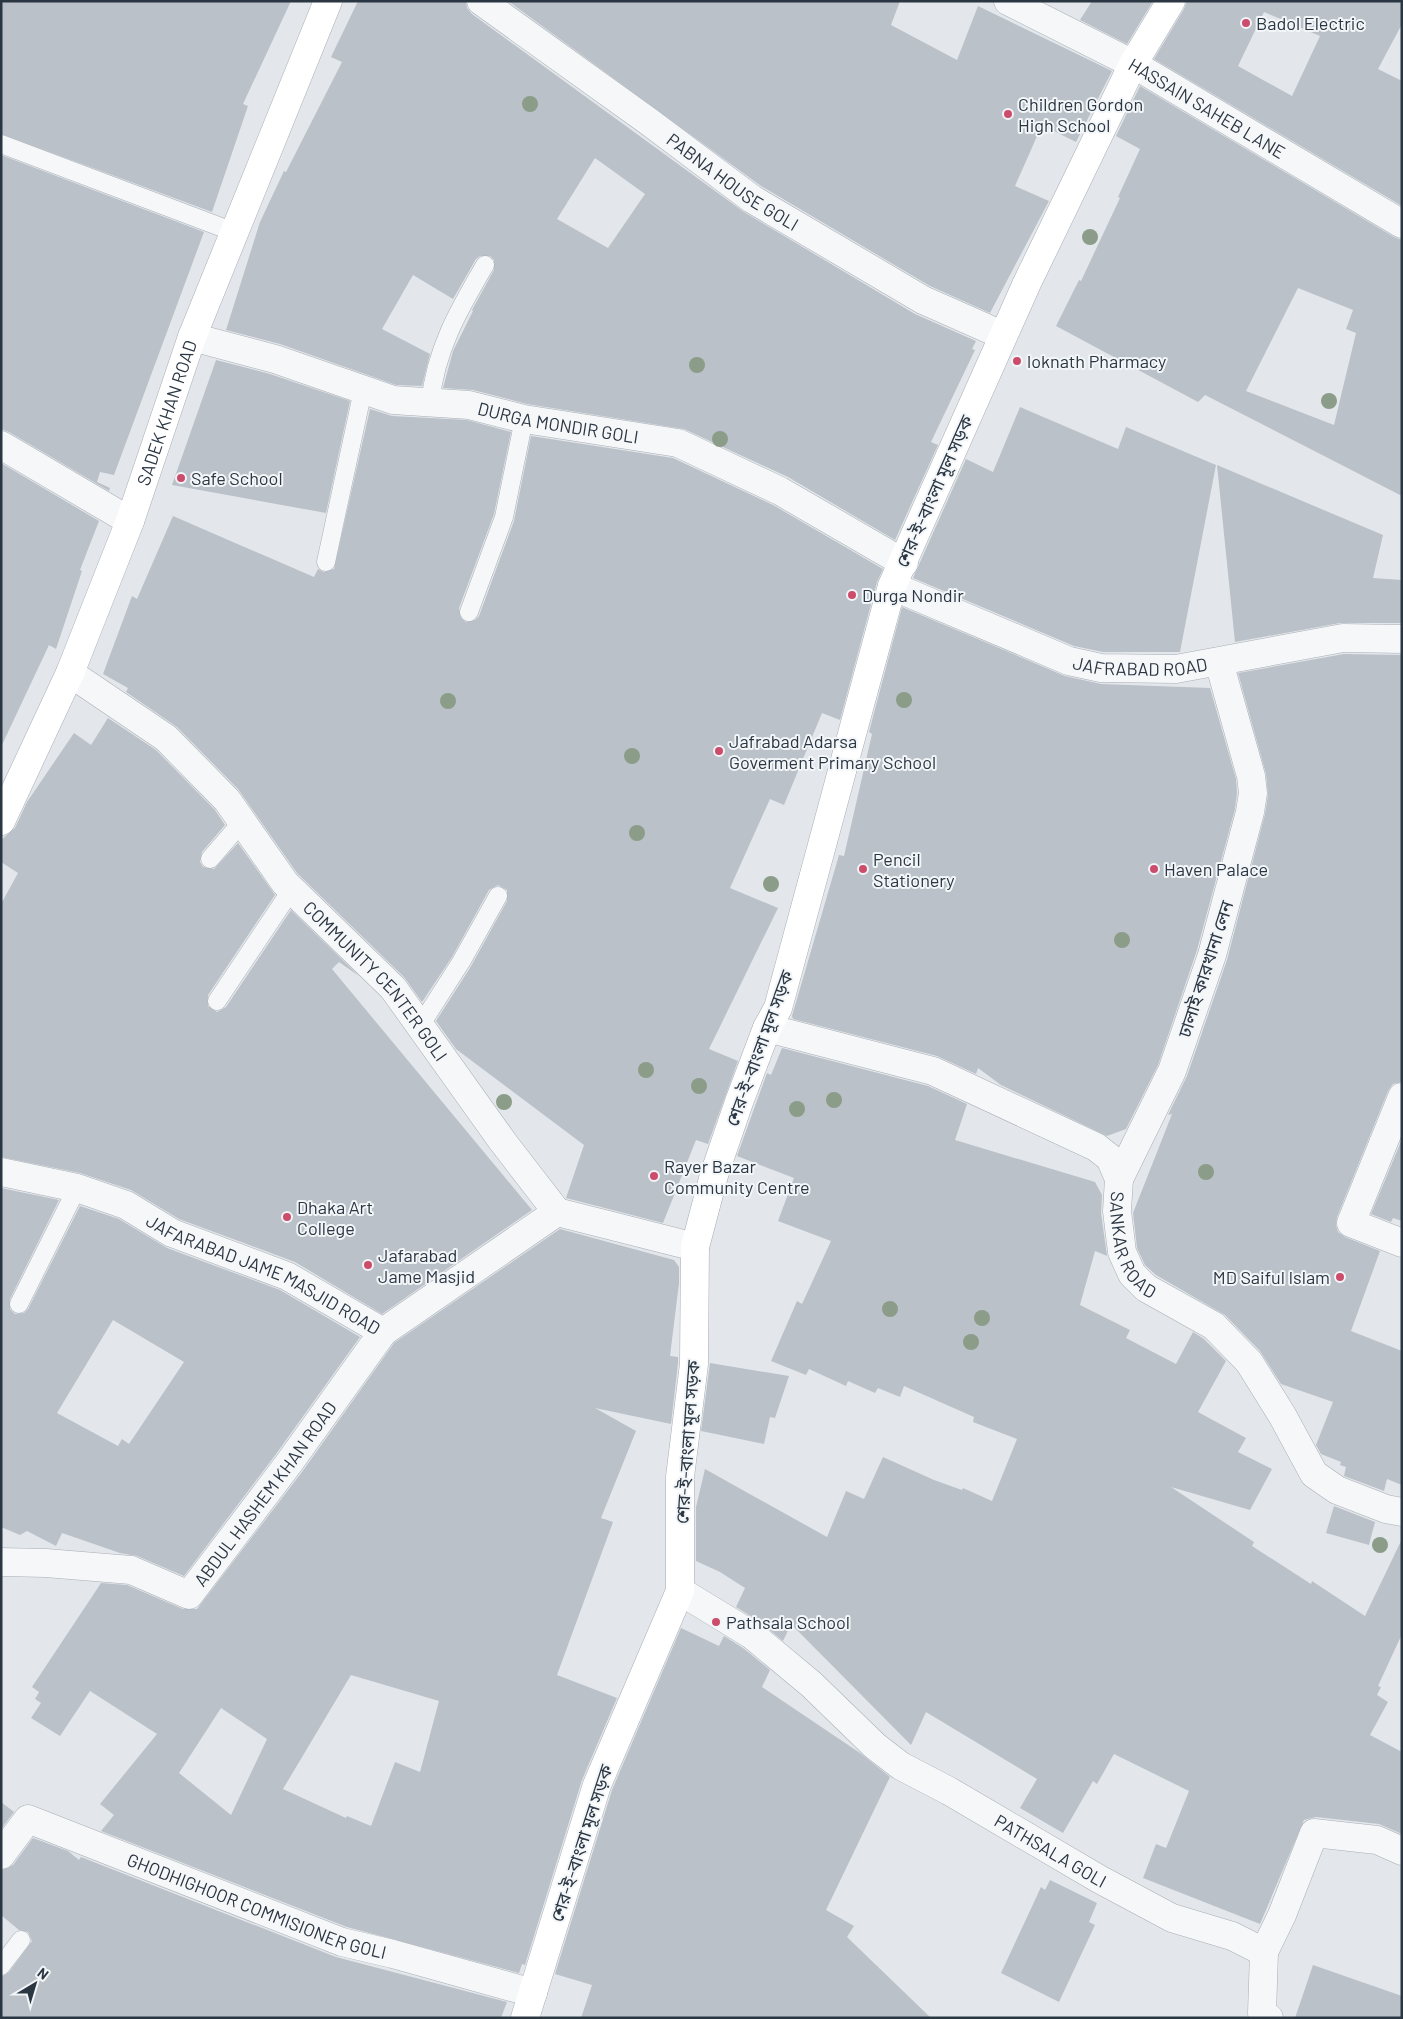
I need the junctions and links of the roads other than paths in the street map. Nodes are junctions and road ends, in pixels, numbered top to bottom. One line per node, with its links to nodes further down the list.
1 (328, 1): 8 (street, SADEK KHAN ROAD)
2 (481, 1): 10 (street, PABNA HOUSE GOLI)
3 (1008, 1): 5 (street, HASSAIN SAHEB LANE)
4 (1171, 1): 5 (street, শের-ই-বাংলা মূল সড়ক)
5 (1133, 64): 7 (street, HASSAIN SAHEB LANE); 10 (street, শের-ই-বাংলা মূল সড়ক)
6 (1, 144): 8 (lane)
7 (1402, 224)
8 (234, 232): 11 (street, SADEK KHAN ROAD)
9 (484, 265): 13 (lane)
10 (1002, 335): 18 (street, শের-ই-বাংলা মূল সড়ক)
11 (192, 337): 12 (street, DURGA MONDIR GOLI); 16 (street, SADEK KHAN ROAD)
12 (363, 390): 13 (street, DURGA MONDIR GOLI); 17 (lane)
13 (430, 403): 14 (street, DURGA MONDIR GOLI)
14 (524, 419): 18 (street, DURGA MONDIR GOLI); 19 (lane)
15 (1, 445): 16 (street)
16 (130, 521): 22 (street, SADEK KHAN ROAD)
17 (326, 562)
18 (898, 574): 21 (street, JAFRABAD ROAD); 30 (street, শের-ই-বাংলা মূল সড়ক)
19 (469, 612)
20 (1402, 639): 21 (street, JAFRABAD ROAD)
21 (1219, 662): 33 (street, ঢালাই কারখানা লেন)
22 (70, 673): 23 (street, SADEK KHAN ROAD); 24 (street, COMMUNITY CENTER GOLI)
23 (1, 821)
24 (242, 822): 25 (lane); 26 (street, COMMUNITY CENTER GOLI)
25 (210, 859)
26 (292, 889): 28 (lane); 29 (street, COMMUNITY CENTER GOLI)
27 (498, 896): 29 (lane)
28 (217, 1001)
29 (420, 1026): 35 (street, COMMUNITY CENTER GOLI)
30 (767, 1028): 33 (street, SANKAR ROAD); 37 (street, শের-ই-বাংলা মূল সড়ক)
31 (1402, 1097): 36 (street)
32 (1, 1172): 34 (street, JAFARABAD JAME MASJID ROAD)
33 (1119, 1179): 40 (street, SANKAR ROAD)
34 (77, 1188): 38 (lane); 39 (street, JAFARABAD JAME MASJID ROAD)
35 (557, 1212): 37 (street); 39 (street, JAFARABAD JAME MASJID ROAD)
36 (1402, 1243)
37 (695, 1247): 42 (street, শের-ই-বাংলা মূল সড়ক)
38 (19, 1304)
39 (383, 1332): 41 (street, ABDUL HASHEM KHAN ROAD)
40 (1402, 1512)
41 (1, 1562)
42 (680, 1592): 46 (street, PATHSALA GOLI); 48 (street, শের-ই-বাংলা মূল সড়ক)
43 (1402, 1851): 46 (street)
44 (1, 1855): 48 (street, GHODHIGHOOR COMMISIONER GOLI)
45 (21, 1940): 47 (lane)
46 (1264, 1952): 49 (street)
47 (1, 1966)
48 (529, 2005)
49 (1269, 2018)

